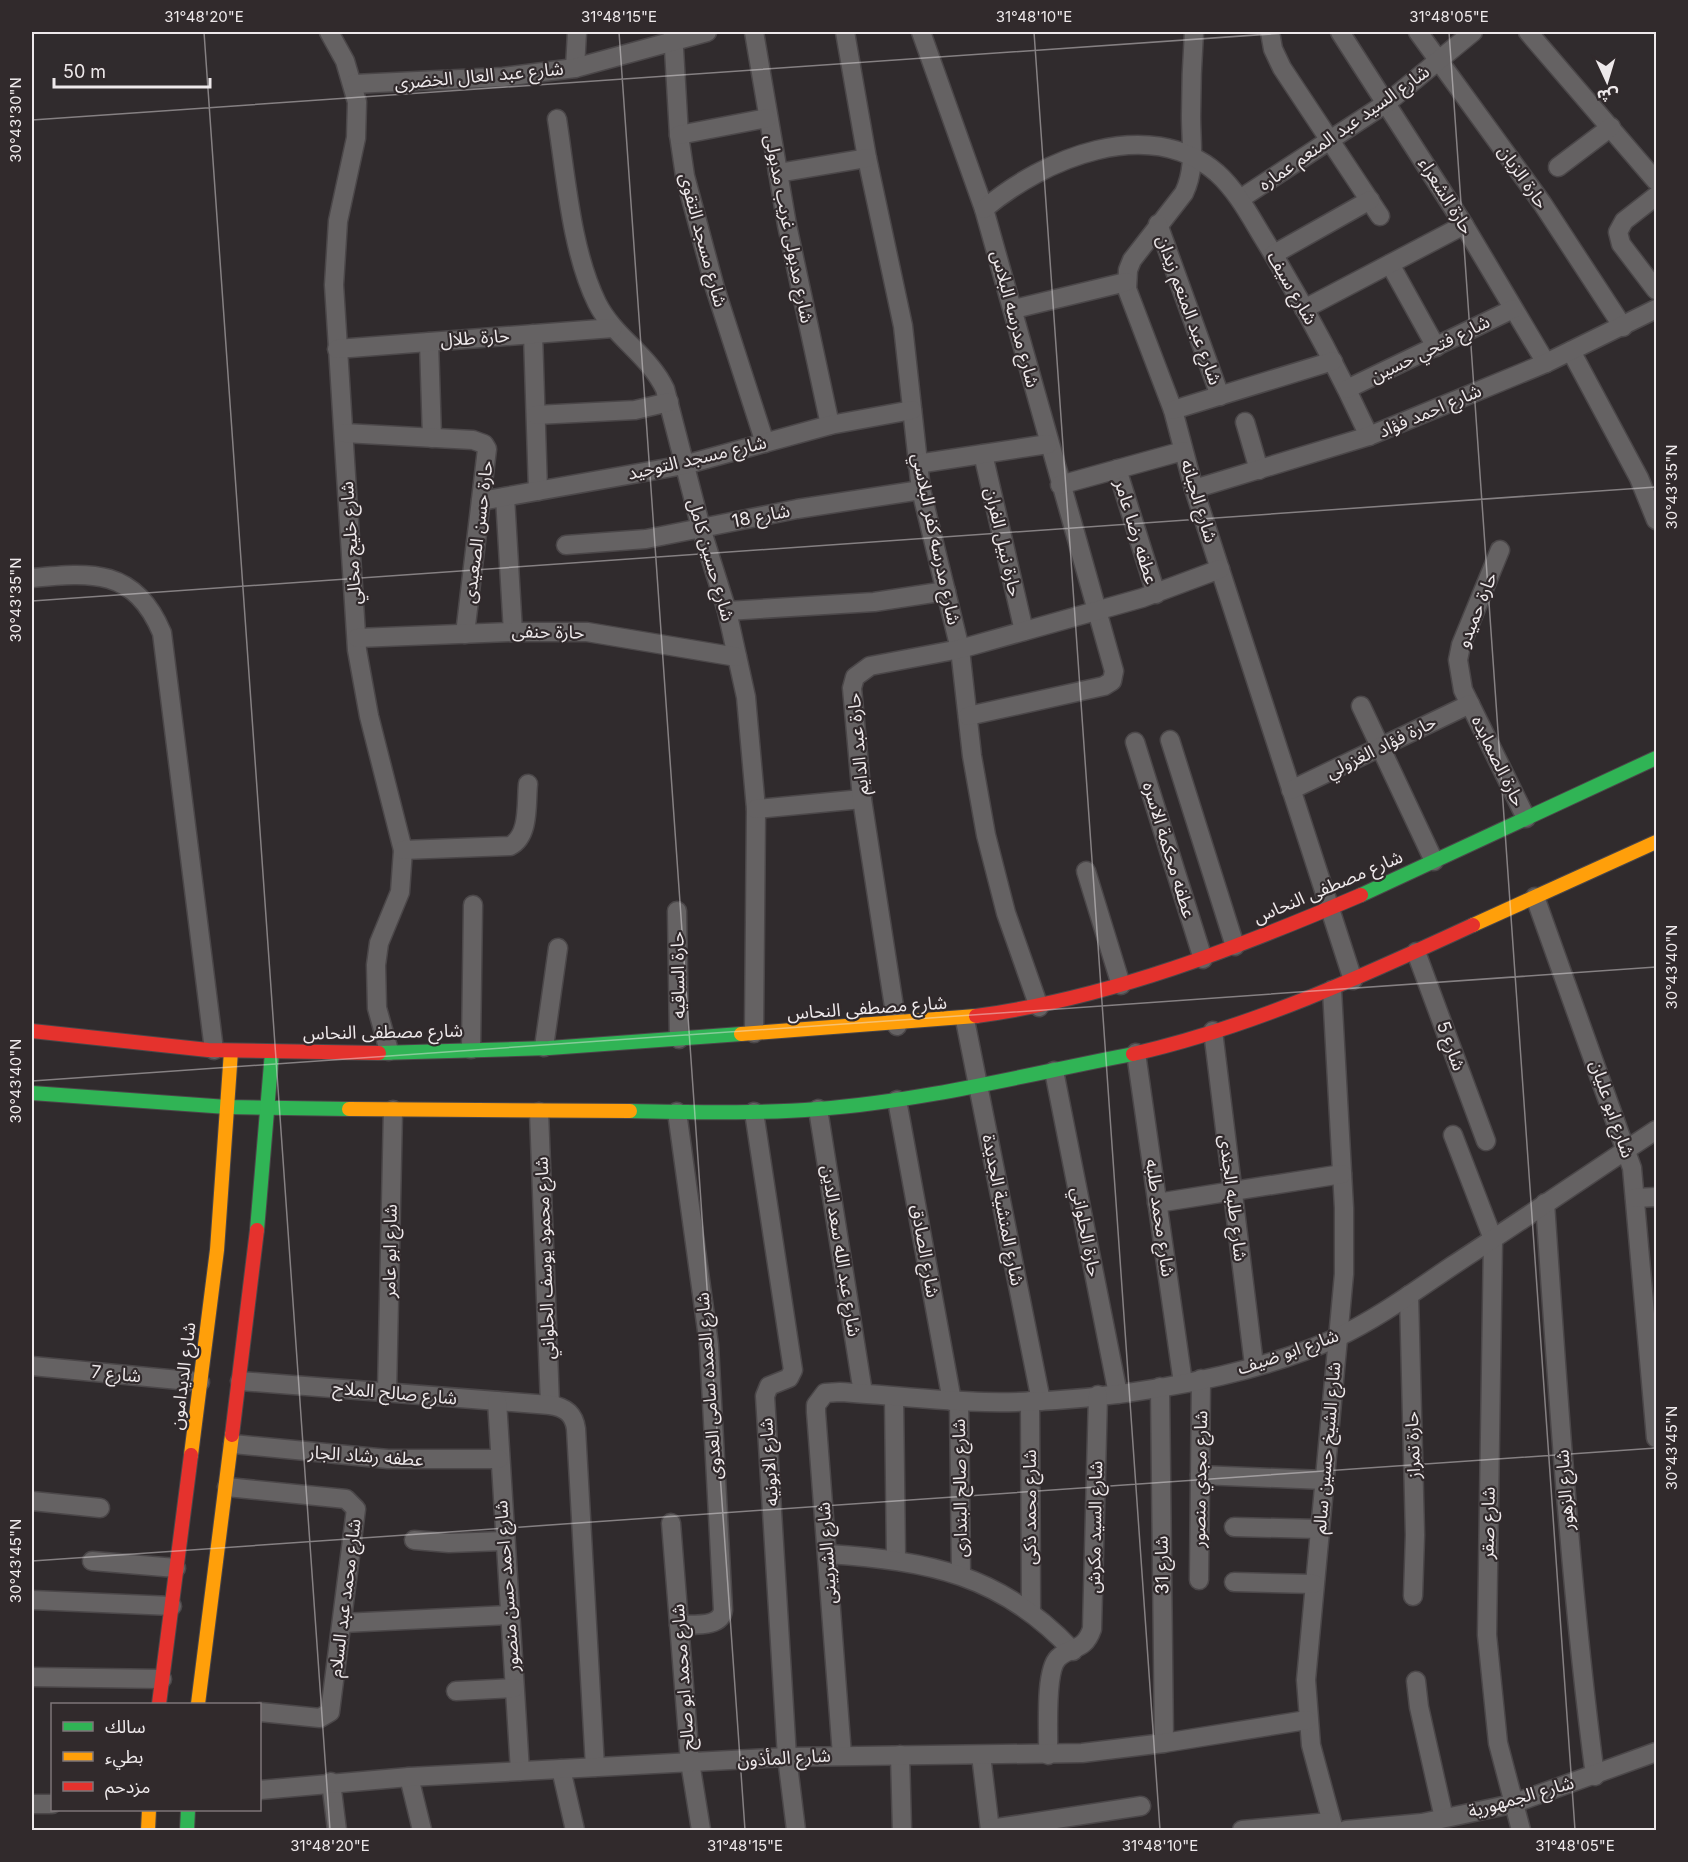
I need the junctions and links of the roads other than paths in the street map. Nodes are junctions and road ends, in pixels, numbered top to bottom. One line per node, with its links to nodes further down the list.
1 (329, 32): 16 (street, شارع خليج مخالي)
2 (577, 32): 15 (street)
3 (707, 32): 13 (street, شارع عبد العال الخضرى)
4 (754, 32): 18 (street, شارع مدبولى غريب مدبولى)
5 (844, 32): 24 (street, شارع مدرسه كفر البلاسي)
6 (921, 32): 31 (street, شارع مدرسه البلاس)
7 (1194, 32): 23 (street)
8 (1270, 32): 22 (street)
9 (1340, 32): 17 (street, حارة الشعراء)
10 (1418, 32): 14 (street, حارة الزيان)
11 (1473, 32): 14 (street, شارع السيد عبد المنعم عماره)
12 (1528, 32): 20 (street)
13 (674, 36): 15 (street, شارع عبد العال الخضرى); 21 (street, شارع مسجد التقوى)
14 (1439, 62): 17 (street, شارع السيد عبد المنعم عماره); 43 (street, حارة الزيان)
15 (575, 68): 16 (street, شارع عبد العال الخضرى)
16 (354, 84): 48 (street, شارع خليج مخالي)
17 (1388, 102): 22 (street, شارع السيد عبد المنعم عماره); 34 (street, حارة الشعراء)
18 (767, 118): 21 (street); 26 (street, شارع مدبولى غريب مدبولى)
19 (557, 119): 44 (street, شارع حسين كامل)
20 (1611, 127): 25 (street); 27 (street)
21 (679, 135): 63 (street, شارع مسجد التقوى)
22 (1331, 142): 29 (street, شارع السيد عبد المنعم عماره); 30 (street)
23 (1193, 156): 29 (street, شارع سيف); 31 (street); 33 (street)
24 (867, 158): 26 (street); 55 (street, شارع مدرسه كفر البلاسي)
25 (1558, 167)
26 (778, 173): 59 (street, شارع مدبولى غريب مدبولى)
27 (1656, 181)
28 (1656, 196): 38 (street)
29 (1240, 199): 35 (street, شارع سيف)
30 (1370, 200): 32 (street); 35 (street)
31 (984, 209): 39 (street, شارع مدرسه البلاس)
32 (1380, 216)
33 (1158, 224): 37 (street); 53 (street, شارع عبد المنعم زيدان)
34 (1464, 225): 36 (street); 41 (street, حارة الشعراء)
35 (1274, 254): 40 (street, شارع سيف)
36 (1390, 264): 40 (street); 47 (street)
37 (1126, 282): 39 (street); 56 (street, شارع الجبانه)
38 (1656, 290)
39 (1014, 309): 64 (street, شارع مدرسه البلاس)
40 (1304, 309): 50 (street, شارع سيف)
41 (1513, 309): 47 (street, شارع فتحي حسين); 51 (street, حارة الشعراء)
42 (1656, 309): 43 (street, شارع احمد فؤاد)
43 (1623, 327): 49 (street, شارع احمد فؤاد)
44 (613, 328): 45 (street, حارة طلال); 54 (street, شارع حسين كامل)
45 (533, 334): 46 (street, حارة طلال); 57 (street)
46 (429, 342): 48 (street, حارة طلال); 62 (street)
47 (1436, 347): 52 (street, شارع فتحي حسين)
48 (338, 349): 60 (street, شارع خليج مخالي)
49 (1572, 351): 51 (street, شارع احمد فؤاد); 77 (street)
50 (1333, 361): 52 (street, شارع سيف); 53 (street)
51 (1546, 363): 61 (street, شارع احمد فؤاد)
52 (1347, 389): 61 (street, شارع سيف)
53 (1220, 396): 56 (street)
54 (669, 402): 57 (street); 68 (street, شارع حسين كامل)
55 (912, 410): 59 (street, شارع مسجد التوحيد); 67 (street, شارع مدرسه كفر البلاسي)
56 (1173, 410): 65 (street, شارع الجبانه)
57 (536, 415): 74 (street)
58 (1245, 422): 70 (street)
59 (830, 425): 63 (street, شارع مسجد التوحيد)
60 (344, 433): 62 (street); 90 (street, شارع خليج مخالي)
61 (1369, 436): 70 (street, شارع احمد فؤاد)
62 (432, 438): 76 (street, حارة حسن الصعيدى)
63 (765, 443): 68 (street, شارع مسجد التوحيد)
64 (1048, 444): 66 (street); 71 (street, شارع مدرسه البلاس)
65 (1183, 450): 69 (street); 72 (street, شارع الجبانه)
66 (983, 454): 67 (street); 87 (street, حارة نبيل الفران)
67 (917, 464): 73 (street, شارع مدرسه كفر البلاسي)
68 (684, 465): 74 (street, شارع مسجد التوحيد); 78 (street, شارع حسين كامل)
69 (1117, 469): 71 (street); 84 (street, عطفه رضا عامر)
70 (1259, 470): 72 (street, شارع احمد فؤاد)
71 (1060, 485): 85 (street, شارع مدرسه البلاس)
72 (1194, 489): 81 (street, شارع الجبانه)
73 (921, 490): 78 (street, شارع 18); 83 (street, شارع مدرسه كفر البلاسي)
74 (538, 491): 75 (street, شارع مسجد التوحيد)
75 (505, 497): 76 (street, شارع مسجد التوحيد); 88 (street)
76 (481, 501): 89 (street, حارة حسن الصعيدى)
77 (1656, 520)
78 (701, 528): 79 (street, شارع 18); 86 (street, شارع حسين كامل)
79 (566, 545)
80 (1500, 550): 93 (street, حارة حميدو)
81 (1220, 569): 84 (street, حارة عبد الدايم); 101 (street, شارع الجبانه)
82 (32, 578): 129 (street)
83 (946, 591): 86 (street); 91 (street, شارع مدرسه كفر البلاسي)
84 (1156, 594): 85 (street, حارة عبد الدايم)
85 (1097, 609): 87 (street, حارة عبد الدايم); 95 (street, شارع مدرسه البلاس)
86 (727, 611): 92 (street, شارع حسين كامل)
87 (1024, 631): 91 (street, حارة عبد الدايم)
88 (513, 632): 89 (street, حارة حنفى); 92 (street, حارة حنفى)
89 (465, 634): 90 (street, حارة حنفى)
90 (357, 638): 106 (street, شارع خليج مخالي)
91 (960, 649): 95 (street, شارع مدرسه كفر البلاسي); 102 (street, حارة عبد الدايم)
92 (737, 657): 103 (street, شارع حسين كامل)
93 (1470, 704): 98 (street, حارة فؤاد الغزولي); 104 (street, حارة الصمايده)
94 (1361, 706): 98 (street)
95 (968, 716): 120 (street, شارع مدرسه كفر البلاسي)
96 (1170, 740): 113 (street)
97 (1135, 742): 116 (street, عطفه محكمة الاسره)
98 (1381, 747): 101 (street, حارة فؤاد الغزولي); 107 (street)
99 (1656, 758): 104 (street, شارع مصطفى النحاس)
100 (528, 784): 106 (street)
101 (1291, 790): 111 (street, شارع الجبانه)
102 (862, 799): 103 (street); 122 (street, حارة عبد الدايم)
103 (756, 809): 125 (street, شارع حسين كامل)
104 (1526, 818): 107 (street, شارع مصطفى النحاس)
105 (1656, 842): 109 (street)
106 (403, 850): 130 (street, شارع خليج مخالي)
107 (1434, 861): 111 (street, شارع مصطفى النحاس)
108 (1086, 871): 118 (street)
109 (1535, 897): 115 (street); 147 (street, شارع ابو عليان)
110 (474, 905): 128 (street)
111 (1330, 910): 113 (street, شارع مصطفى النحاس); 117 (street, شارع الجبانه)
112 (677, 911): 126 (street, حارة الساقيه)
113 (1235, 946): 116 (street, شارع مصطفى النحاس)
114 (558, 948): 127 (street)
115 (1416, 952): 117 (street); 146 (street, شارع 5)
116 (1203, 959): 118 (street, شارع مصطفى النحاس)
117 (1353, 980): 119 (street)
118 (1121, 985): 120 (street, شارع مصطفى النحاس)
119 (1332, 990): 124 (street); 148 (street, شارع الشيخ حسين سالم)
120 (1039, 1007): 121 (street, شارع مصطفى النحاس)
121 (965, 1020): 122 (street, شارع مصطفى النحاس); 134 (street, شارع المنشية الجديدة)
122 (897, 1026): 125 (street, شارع مصطفى النحاس)
123 (32, 1031): 129 (street, شارع مصطفى النحاس)
124 (1213, 1031): 132 (street); 149 (street, شارع طلبه الجندى)
125 (754, 1033): 126 (street, شارع مصطفى النحاس)
126 (679, 1039): 127 (street, شارع مصطفى النحاس)
127 (544, 1047): 128 (street, شارع مصطفى النحاس)
128 (471, 1049): 130 (street, شارع مصطفى النحاس)
129 (222, 1051): 131 (street, شارع مصطفى النحاس); 137 (street, شارع الديدامون)
130 (389, 1051): 131 (street, شارع مصطفى النحاس)
131 (272, 1052): 138 (street)
132 (1136, 1053): 133 (street); 152 (street, شارع محمد طلبه)
133 (1054, 1071): 134 (street); 167 (street, حارة الحلواني)
134 (978, 1085): 136 (street); 172 (street, شارع المنشية الجديدة)
135 (32, 1093): 137 (street)
136 (897, 1100): 139 (street); 171 (street, شارع الصادق)
137 (227, 1107): 138 (street); 162 (street, شارع الديدامون)
138 (268, 1108): 140 (street); 161 (street)
139 (818, 1109): 143 (street); 166 (street, شارع عبد الله سعد الدين)
140 (393, 1110): 141 (street); 165 (street, شارع ابو عامر)
141 (539, 1112): 142 (street); 173 (street, شارع محمود يوسف الحلواني)
142 (677, 1112): 143 (street); 201 (street, شارع العمده سامى العدوى)
143 (754, 1112): 217 (street, شارع الابونيه)
144 (1656, 1130): 147 (street, شارع ابو ضيف)
145 (1453, 1135): 154 (street)
146 (1486, 1140)
147 (1628, 1149): 151 (street, شارع ابو عليان); 153 (street, شارع ابو ضيف)
148 (1342, 1174): 149 (street); 157 (street, شارع الشيخ حسين سالم)
149 (1233, 1191): 152 (street); 158 (street, شارع طلبه الجندى)
150 (1656, 1197): 151 (street)
151 (1635, 1198): 156 (street, شارع ابو عليان)
152 (1157, 1203): 163 (street, شارع محمد طلبه)
153 (1545, 1203): 154 (street, شارع ابو ضيف); 223 (street, شارع الزهور)
154 (1493, 1239): 155 (street, شارع ابو ضيف); 229 (street, شارع صقر)
155 (1409, 1295): 157 (street, شارع ابو ضيف); 195 (street, حارة تمراز)
156 (1652, 1336): 174 (street, شارع ابو عليان)
157 (1337, 1337): 158 (street, شارع ابو ضيف); 178 (street, شارع الشيخ حسين سالم)
158 (1254, 1365): 160 (street, شارع ابو ضيف)
159 (32, 1366): 162 (street, شارع 7)
160 (1201, 1379): 163 (street, شارع ابو ضيف); 177 (street, شارع مجدي منصور)
161 (240, 1381): 165 (street, شارع صالح الملاح); 175 (street)
162 (200, 1382): 190 (street, شارع الديدامون)
163 (1183, 1383): 164 (street, شارع ابو ضيف)
164 (1160, 1387): 167 (street, شارع ابو ضيف); 212 (street, شارع 31)
165 (387, 1392): 170 (street, شارع صالح الملاح)
166 (863, 1393): 169 (street, شارع ابو ضيف); 187 (street, شارع الشربينى)
167 (1118, 1394): 168 (street, شارع ابو ضيف)
168 (1098, 1395): 172 (street, شارع ابو ضيف); 202 (street, شارع السيد مكرش)
169 (894, 1397): 171 (street, شارع ابو ضيف); 188 (street)
170 (497, 1401): 173 (street, شارع صالح الملاح); 176 (street, شارع احمد حسن منصور)
171 (956, 1401): 172 (street, شارع ابو ضيف); 191 (street, شارع صالح البندارى)
172 (1035, 1401): 198 (street, شارع محمد ذكى)
173 (550, 1405): 220 (street)
174 (1656, 1438)
175 (233, 1444): 176 (street, عطفه رشاد الجار); 179 (street)
176 (499, 1459): 186 (street, شارع احمد حسن منصور)
177 (1200, 1475): 178 (street); 192 (street, شارع مجدي منصور)
178 (1324, 1480): 184 (street, شارع الشيخ حسين سالم)
179 (227, 1487): 200 (street, شارع محمد عبد السلام); 209 (street)
180 (32, 1501): 181 (street)
181 (100, 1508)
182 (671, 1523): 201 (street, شارع محمد ابو صالح)
183 (1234, 1527): 184 (street)
184 (1319, 1529): 194 (street, شارع الشيخ حسين سالم)
185 (414, 1540): 186 (street)
186 (504, 1540): 199 (street, شارع احمد حسن منصور)
187 (828, 1554): 188 (street); 213 (street, شارع الشربينى)
188 (896, 1559): 191 (street)
189 (92, 1561): 190 (street)
190 (176, 1568): 197 (street, شارع الديدامون)
191 (961, 1575): 198 (street)
192 (1199, 1580)
193 (1234, 1582): 194 (street)
194 (1314, 1584): 211 (street, شارع الشيخ حسين سالم)
195 (1413, 1596)
196 (32, 1600): 197 (street)
197 (172, 1606): 204 (street, شارع الديدامون)
198 (1031, 1612): 202 (street)
199 (509, 1615): 200 (street); 206 (street, شارع احمد حسن منصور)
200 (343, 1623): 210 (street, شارع محمد عبد السلام)
201 (679, 1625): 219 (street, شارع محمد ابو صالح)
202 (1073, 1651): 216 (street, شارع السيد مكرش)
203 (32, 1677): 204 (street)
204 (162, 1679): 208 (street, شارع الديدامون)
205 (1416, 1681): 233 (street)
206 (514, 1688): 207 (street); 222 (street, شارع احمد حسن منصور)
207 (456, 1691)
208 (159, 1703)
209 (198, 1703)
210 (261, 1712)
211 (1307, 1720): 212 (street, شارع المأذون); 235 (street, شارع الشيخ حسين سالم)
212 (1164, 1743): 216 (street, شارع المأذون)
213 (842, 1755): 214 (street, شارع المأذون); 217 (street, شارع المأذون)
214 (900, 1755): 215 (street, شارع المأذون); 243 (street)
215 (981, 1755): 216 (street, شارع المأذون); 244 (street)
216 (1048, 1755)
217 (787, 1757): 219 (street, شارع المأذون); 242 (street, شارع الابونيه)
218 (1654, 1758): 223 (street, شارع الجمهورية)
219 (690, 1762): 220 (street, شارع المأذون); 241 (street, شارع محمد ابو صالح)
220 (595, 1767): 221 (street, شارع المأذون)
221 (561, 1769): 222 (street, شارع المأذون); 240 (street)
222 (520, 1771): 224 (street, شارع المأذون)
223 (1595, 1776): 229 (street, شارع الجمهورية)
224 (409, 1777): 225 (street, شارع المأذون); 239 (street)
225 (331, 1782): 226 (street, شارع المأذون); 238 (street)
226 (261, 1790)
227 (32, 1804): 228 (street)
228 (51, 1804)
229 (1512, 1804): 233 (street, شارع الجمهورية); 246 (street, شارع صقر)
230 (1141, 1806): 234 (street)
231 (149, 1811): 236 (street)
232 (188, 1811): 237 (street)
233 (1444, 1818): 235 (street, شارع الجمهورية)
234 (1067, 1824): 244 (street)
235 (1337, 1828): 245 (street, شارع الجمهورية)
236 (148, 1830)
237 (187, 1830)
238 (338, 1830)
239 (422, 1830)
240 (575, 1830)
241 (701, 1830)
242 (796, 1830)
243 (902, 1830)
244 (990, 1830)
245 (1242, 1830)
246 (1521, 1830)

